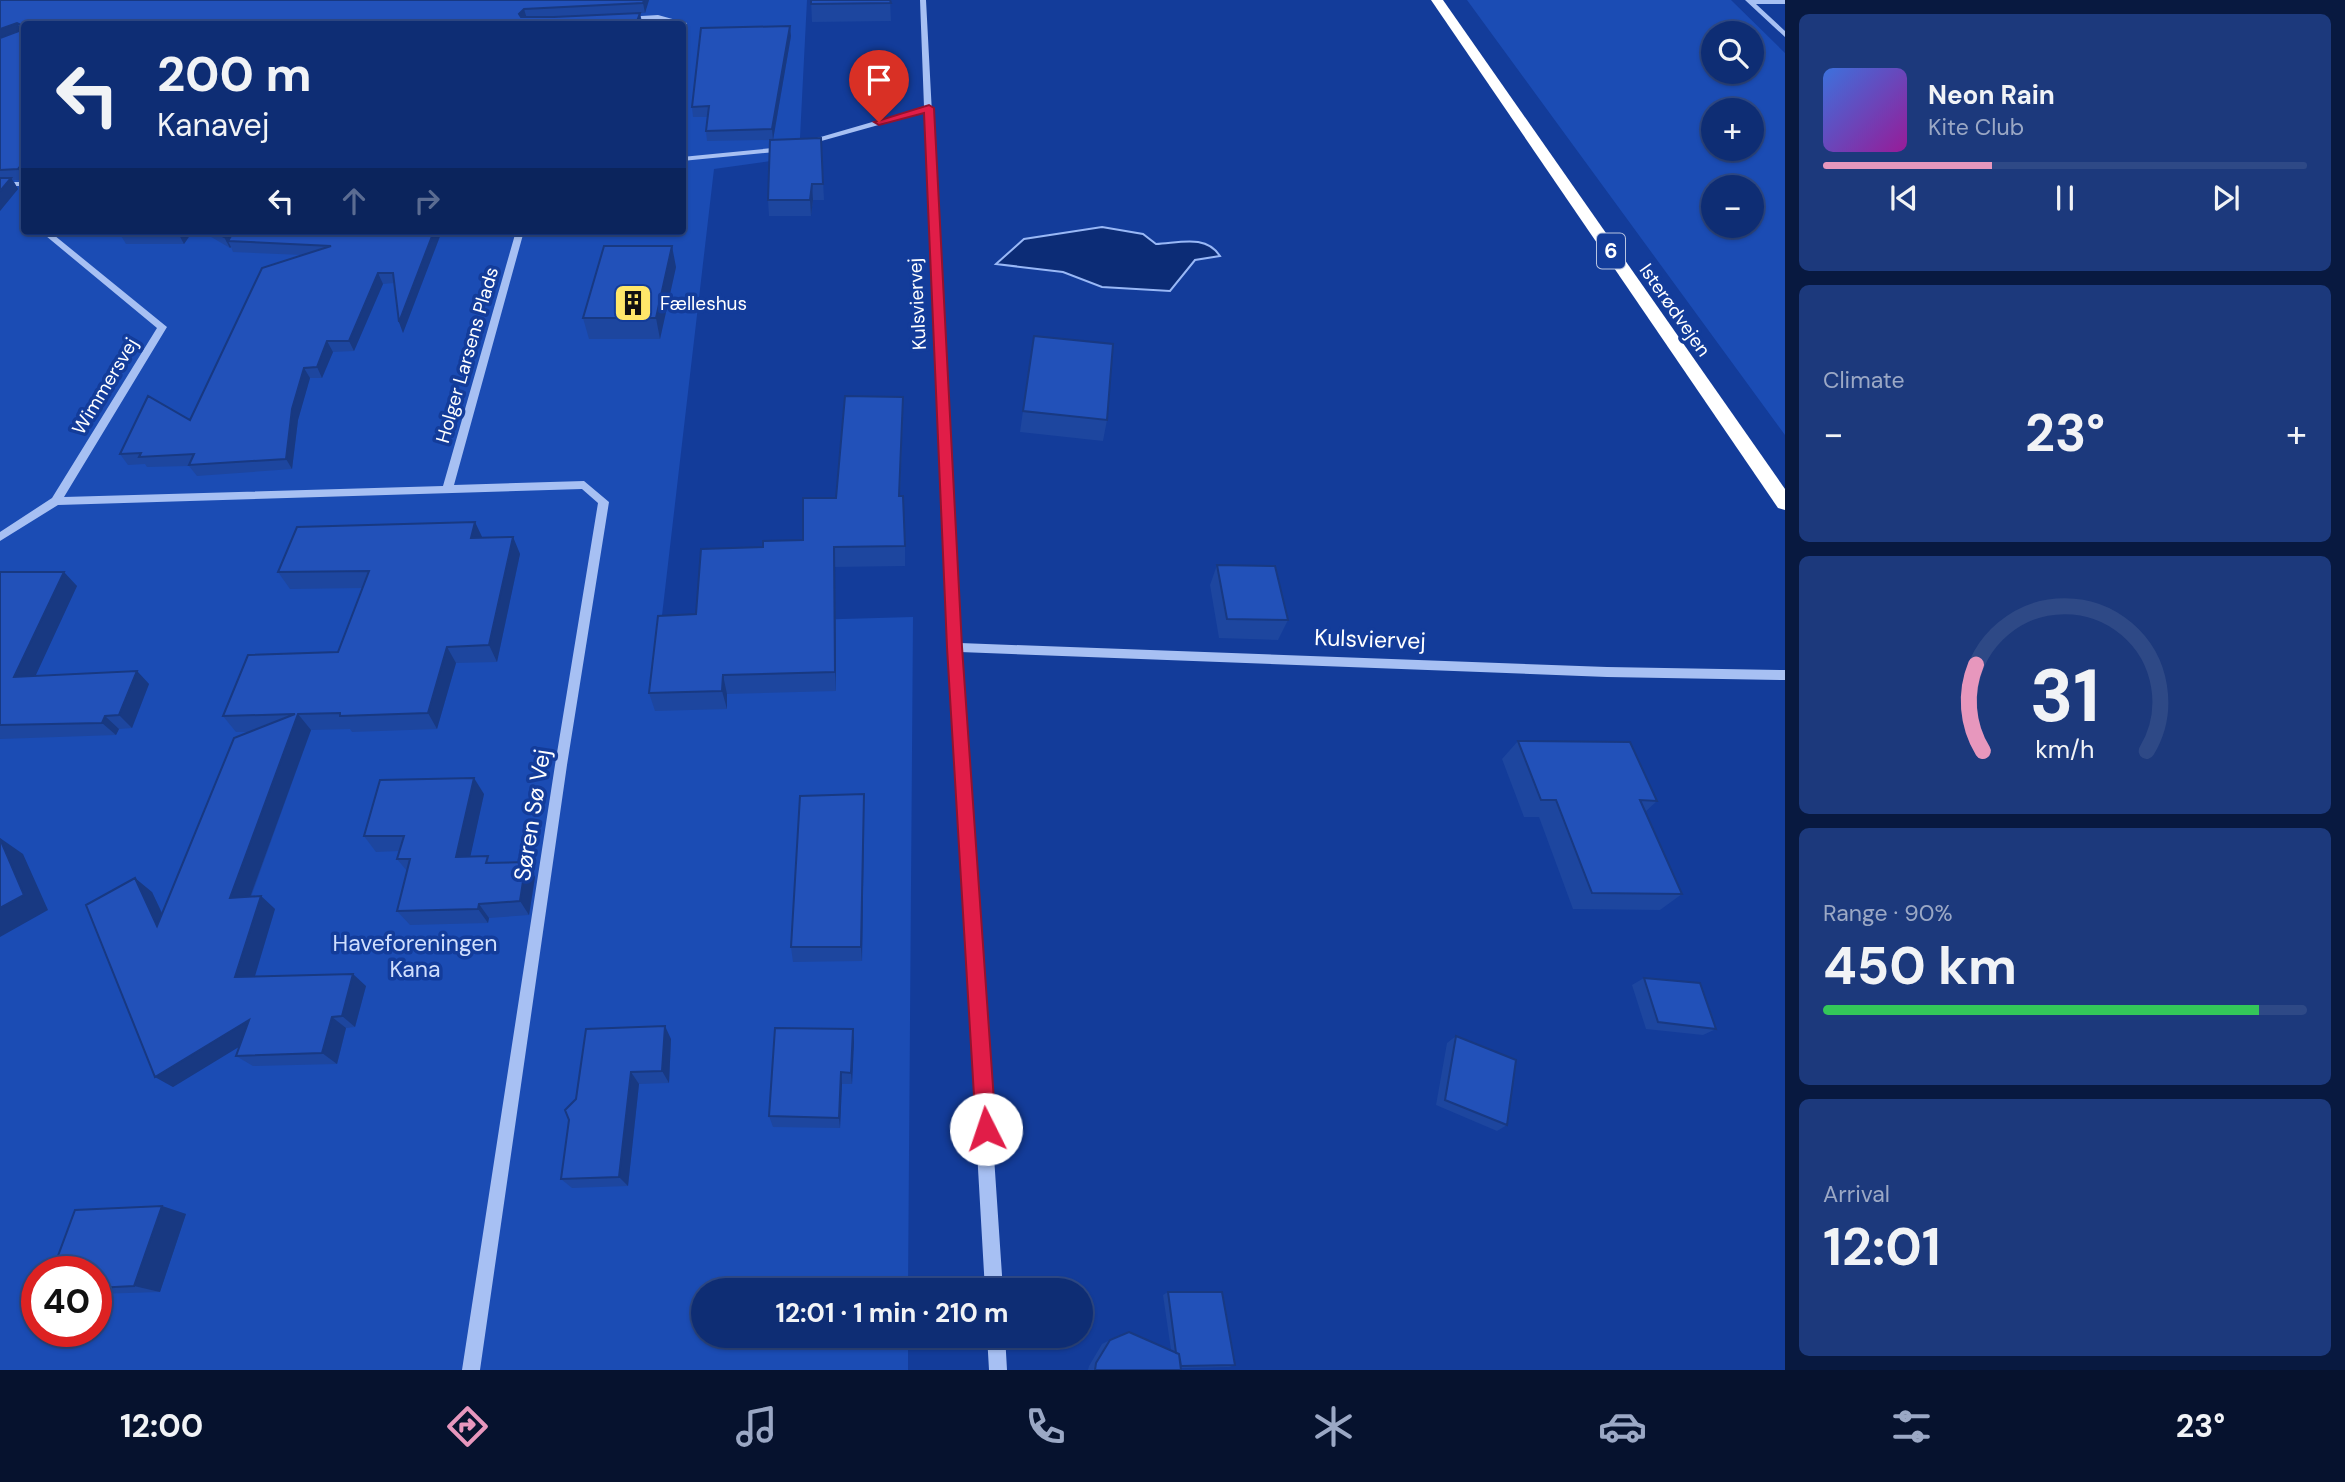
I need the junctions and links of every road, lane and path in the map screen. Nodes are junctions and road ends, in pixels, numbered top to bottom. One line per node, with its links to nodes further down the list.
1 (923, 0): 8 (street, Kulsviervej)
2 (1437, 0): 16 (highway, Isterødvejen / 6)
3 (1749, 1): 4 (street); 7 (street)
4 (1785, 2)
5 (619, 19): 6 (street)
6 (672, 21)
7 (1785, 35)
8 (929, 108): 9 (street); 18 (street, Kulsviervej)
9 (686, 159)
10 (0, 184): 11 (street)
11 (21, 184)
12 (49, 235): 15 (street, Wimmersvej)
13 (519, 235): 14 (street, Holger Larsens Plads)
14 (448, 488): 15 (street, Søren Sø Vej); 22 (street, Søren Sø Vej)
15 (56, 501): 17 (street, Wimmersvej)
16 (1785, 503)
17 (0, 537)
18 (954, 647): 19 (street, Kulsviervej); 20 (street, Kulsviervej)
19 (1785, 675)
20 (994, 1278)
21 (997, 1348): 23 (street)
22 (471, 1370)
23 (998, 1370)

